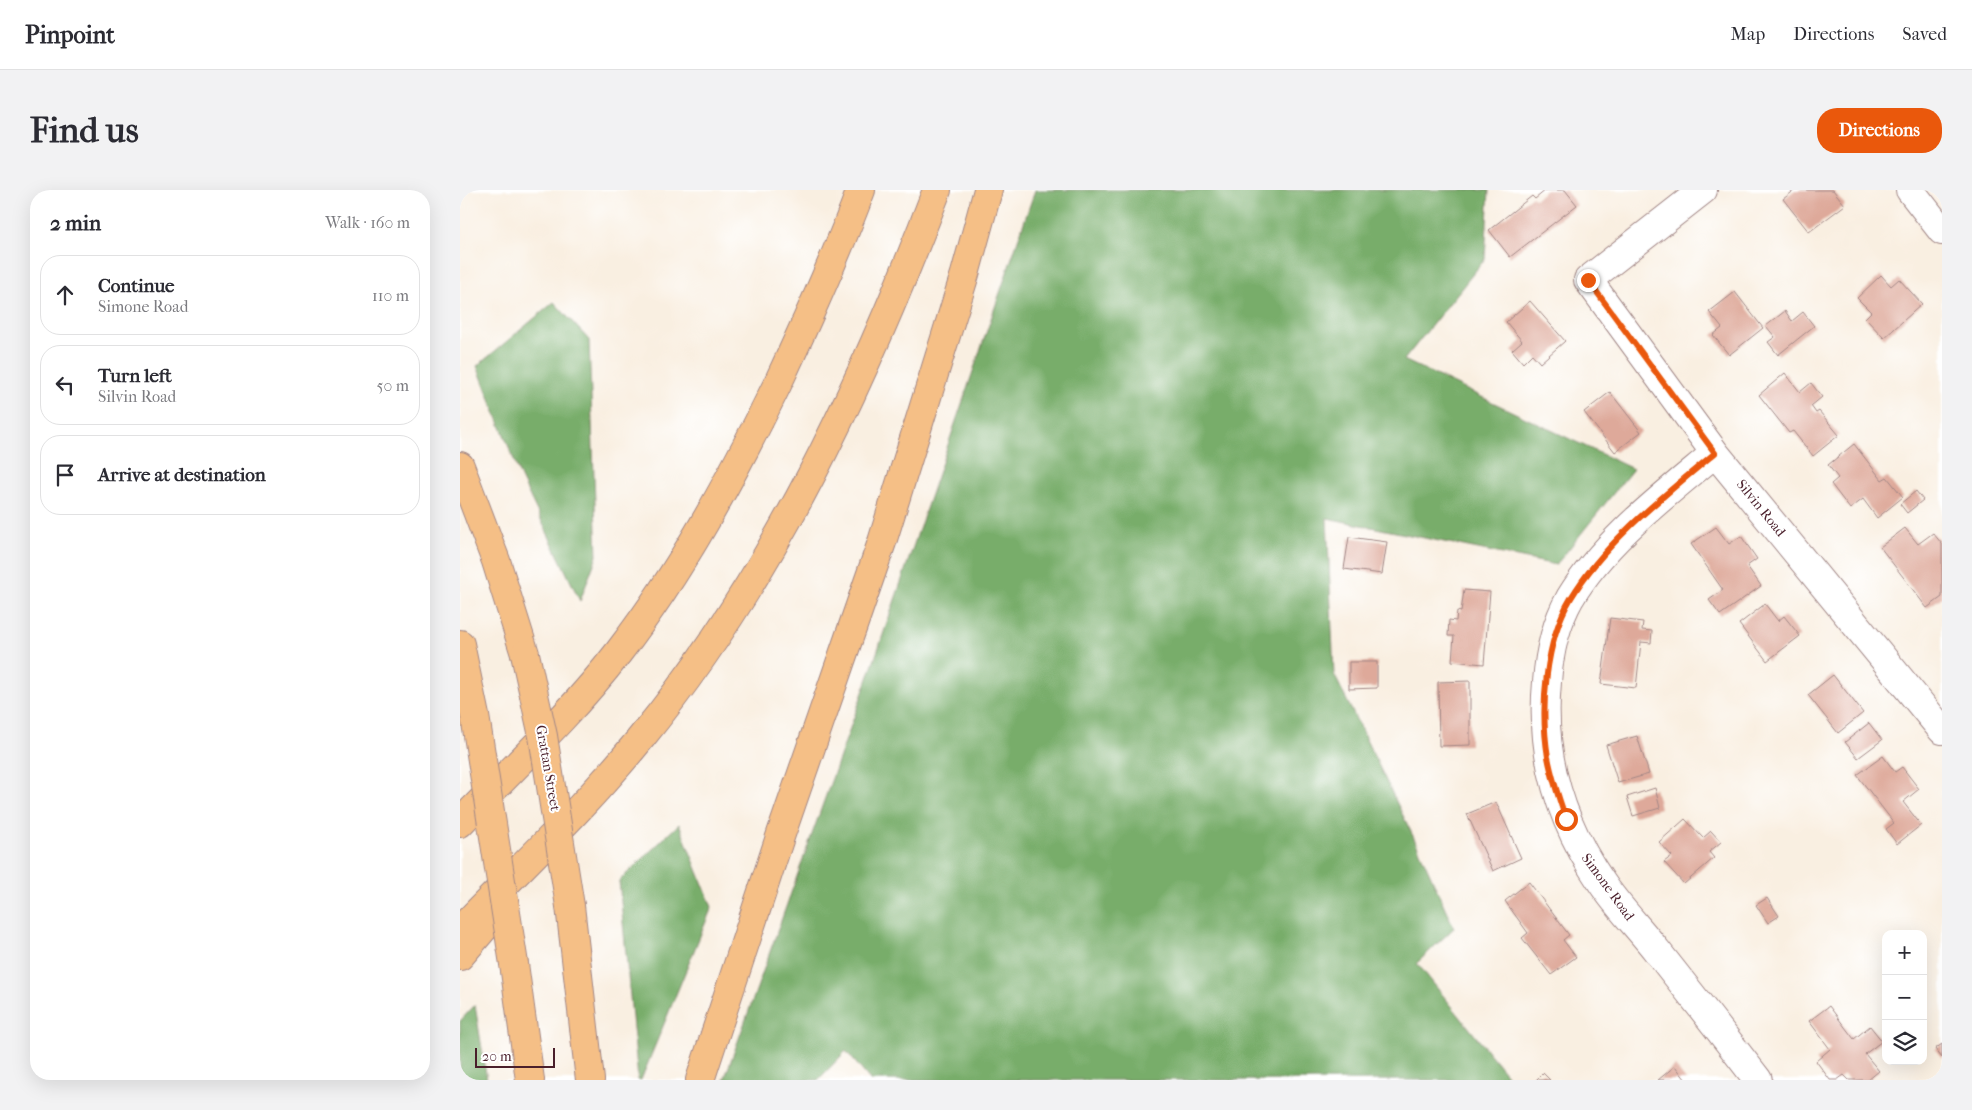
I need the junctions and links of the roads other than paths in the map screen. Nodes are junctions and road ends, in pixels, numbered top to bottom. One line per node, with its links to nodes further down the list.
1 (861, 190): 10 (main road)
2 (937, 190): 12 (main road)
3 (988, 190): 19 (main road)
4 (1703, 190): 7 (street, Silvin Road)
5 (1910, 190): 6 (street)
6 (1942, 231)
7 (1715, 453): 11 (street, Silvin Road); 20 (street, Simone Road)
8 (460, 466): 18 (main road, Grattan Street, bridge)
9 (460, 644): 17 (main road, bridge)
10 (585, 694): 13 (main road); 14 (main road)
11 (1942, 730)
12 (600, 785): 15 (main road); 16 (main road)
13 (460, 800)
14 (460, 823)
15 (460, 930)
16 (460, 956)
17 (530, 1080)
18 (590, 1080)
19 (700, 1080)
20 (1758, 1080)

